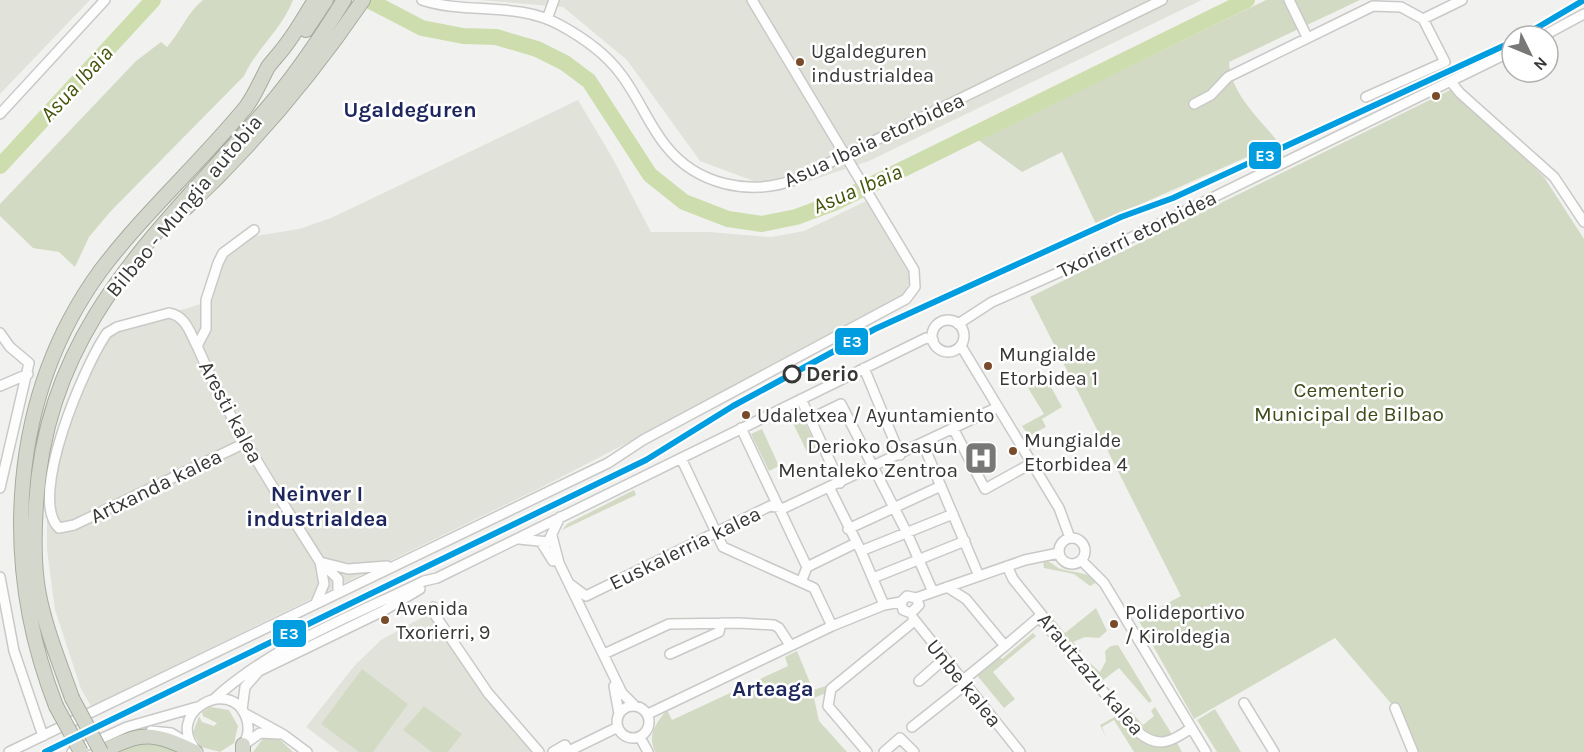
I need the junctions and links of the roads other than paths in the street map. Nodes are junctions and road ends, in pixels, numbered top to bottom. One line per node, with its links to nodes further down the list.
1 (105, 0): 20 (street)
2 (344, 0): 24 (highway, Bilbao - Mungia autobia)
3 (363, 0): 24 (highway)
4 (422, 0): 12 (street, Asua Ibaia etorbidea)
5 (554, 0): 12 (street)
6 (1162, 0): 21 (street, Asua Ibaia etorbidea)
7 (1289, 0): 15 (street)
8 (1462, 0): 13 (street)
9 (757, 1): 21 (street)
10 (319, 3): 116 (highway, Bilbao - Mungia autobia, bridge)
11 (1584, 14): 14 (street)
12 (547, 19): 21 (street, Asua Ibaia etorbidea)
13 (1423, 19): 15 (street); 18 (street)
14 (1560, 27)
15 (1307, 37): 19 (street)
16 (1500, 57): 17 (street, Txorierri etorbidea)
17 (1451, 82): 22 (street); 25 (street, Txorierri etorbidea)
18 (1366, 97)
19 (1194, 104)
20 (0, 114)
21 (846, 155): 66 (street)
22 (1584, 222)
23 (254, 230): 28 (street, Aresti kalea)
24 (152, 240): 109 (highway, Bilbao - Mungia autobia, bridge)
25 (958, 324): 27 (street); 29 (street)
26 (0, 333): 31 (street)
27 (933, 340): 29 (street); 30 (street)
28 (197, 346): 38 (street, Aresti kalea); 38 (street, Artxanda kalea)
29 (961, 346): 34 (street)
30 (864, 368): 33 (street); 40 (street)
31 (28, 374): 32 (street); 46 (street)
32 (0, 386)
33 (801, 399): 35 (street); 36 (street)
34 (998, 407): 37 (street, Euskalerria kalea); 42 (street)
35 (810, 419): 43 (street); 44 (street)
36 (741, 428): 41 (street); 49 (street)
37 (954, 430): 39 (street, Euskalerria kalea); 42 (street)
38 (245, 443): 65 (street, Aresti kalea)
39 (924, 444): 40 (street, Euskalerria kalea); 45 (street)
40 (900, 455): 43 (street, Euskalerria kalea)
41 (681, 458): 51 (street); 55 (street)
42 (1032, 463): 58 (street)
43 (874, 468): 44 (street, Euskalerria kalea); 48 (street)
44 (840, 483): 47 (street, Euskalerria kalea)
45 (941, 486): 48 (street); 50 (street)
46 (0, 488)
47 (829, 488): 49 (street, Euskalerria kalea); 53 (street)
48 (892, 507): 53 (street); 54 (street)
49 (778, 508): 55 (street, Euskalerria kalea); 68 (street)
50 (953, 514): 54 (street); 60 (street)
51 (560, 518): 52 (street); 56 (street)
52 (540, 527): 56 (street); 57 (street); 59 (street)
53 (848, 529): 61 (street)
54 (907, 533): 61 (street); 63 (street)
55 (716, 534): 74 (street); 75 (street, Euskalerria kalea)
56 (552, 535): 59 (street); 75 (street)
57 (518, 538): 59 (street); 72 (street)
58 (1070, 538): 62 (street); 64 (street)
59 (540, 541): 102 (street)
60 (965, 541): 63 (street); 71 (street)
61 (859, 547): 68 (street); 73 (street)
62 (1059, 553): 64 (street); 67 (street)
63 (919, 559): 73 (street); 78 (street)
64 (1082, 561): 106 (street)
65 (320, 562): 66 (street); 70 (street, Aresti kalea); 77 (street, Aresti kalea)
66 (396, 565): 77 (street)
67 (1007, 566): 71 (street); 86 (street, Arautzazu kalea)
68 (807, 567): 74 (street)
69 (0, 577): 108 (street)
70 (323, 577): 77 (street); 82 (street, Aresti kalea)
71 (977, 577): 76 (street); 80 (street)
72 (437, 578): 96 (street); 101 (street)
73 (873, 578): 83 (street)
74 (802, 580): 88 (street)
75 (570, 584): 91 (street)
76 (947, 587): 78 (street); 80 (street)
77 (338, 592): 82 (street)
78 (933, 592): 79 (street)
79 (916, 598): 81 (street); 85 (street)
80 (966, 599): 90 (street)
81 (901, 602): 83 (street); 85 (street)
82 (316, 603): 108 (street)
83 (884, 605): 88 (street)
84 (433, 607): 121 (street)
85 (912, 617): 93 (street, Unbe kalea); 125 (street)
86 (1038, 617): 90 (street); 106 (street, Arautzazu kalea)
87 (721, 623): 89 (street); 91 (street); 92 (street)
88 (832, 626): 89 (street)
89 (790, 645): 103 (street)
90 (1005, 646): 95 (street)
91 (604, 654): 98 (street)
92 (670, 654)
93 (944, 659): 94 (street); 95 (street, Unbe kalea)
94 (919, 681)
95 (964, 683): 105 (street); 113 (street, Unbe kalea)
96 (214, 699): 99 (street); 101 (street)
97 (1244, 703): 129 (street)
98 (634, 705): 102 (street); 103 (street)
99 (197, 707): 111 (street); 115 (street)
100 (1395, 708): 130 (street)
101 (243, 711): 107 (street); 112 (street)
102 (619, 714): 104 (street)
103 (648, 714): 110 (street)
104 (618, 727): 110 (street); 123 (street)
105 (912, 728)
106 (1191, 728): 128 (street)
107 (284, 735): 112 (street); 120 (street)
108 (43, 736): 114 (street)
109 (92, 737): 118 (highway, Bilbao - Mungia autobia, bridge); 119 (highway, bridge)
110 (640, 737): 124 (street)
111 (195, 750): 117 (street); 118 (highway)
112 (241, 750)
113 (1018, 751)
114 (9, 752)
115 (72, 752)
116 (81, 752)
117 (93, 752)
118 (101, 752)
119 (108, 752)
120 (307, 752)
121 (539, 752)
122 (553, 752): 123 (street)
123 (568, 752)
124 (648, 752)
125 (867, 752)
126 (884, 752): 127 (street)
127 (914, 752)
128 (1206, 752)
129 (1274, 752)
130 (1413, 752)

